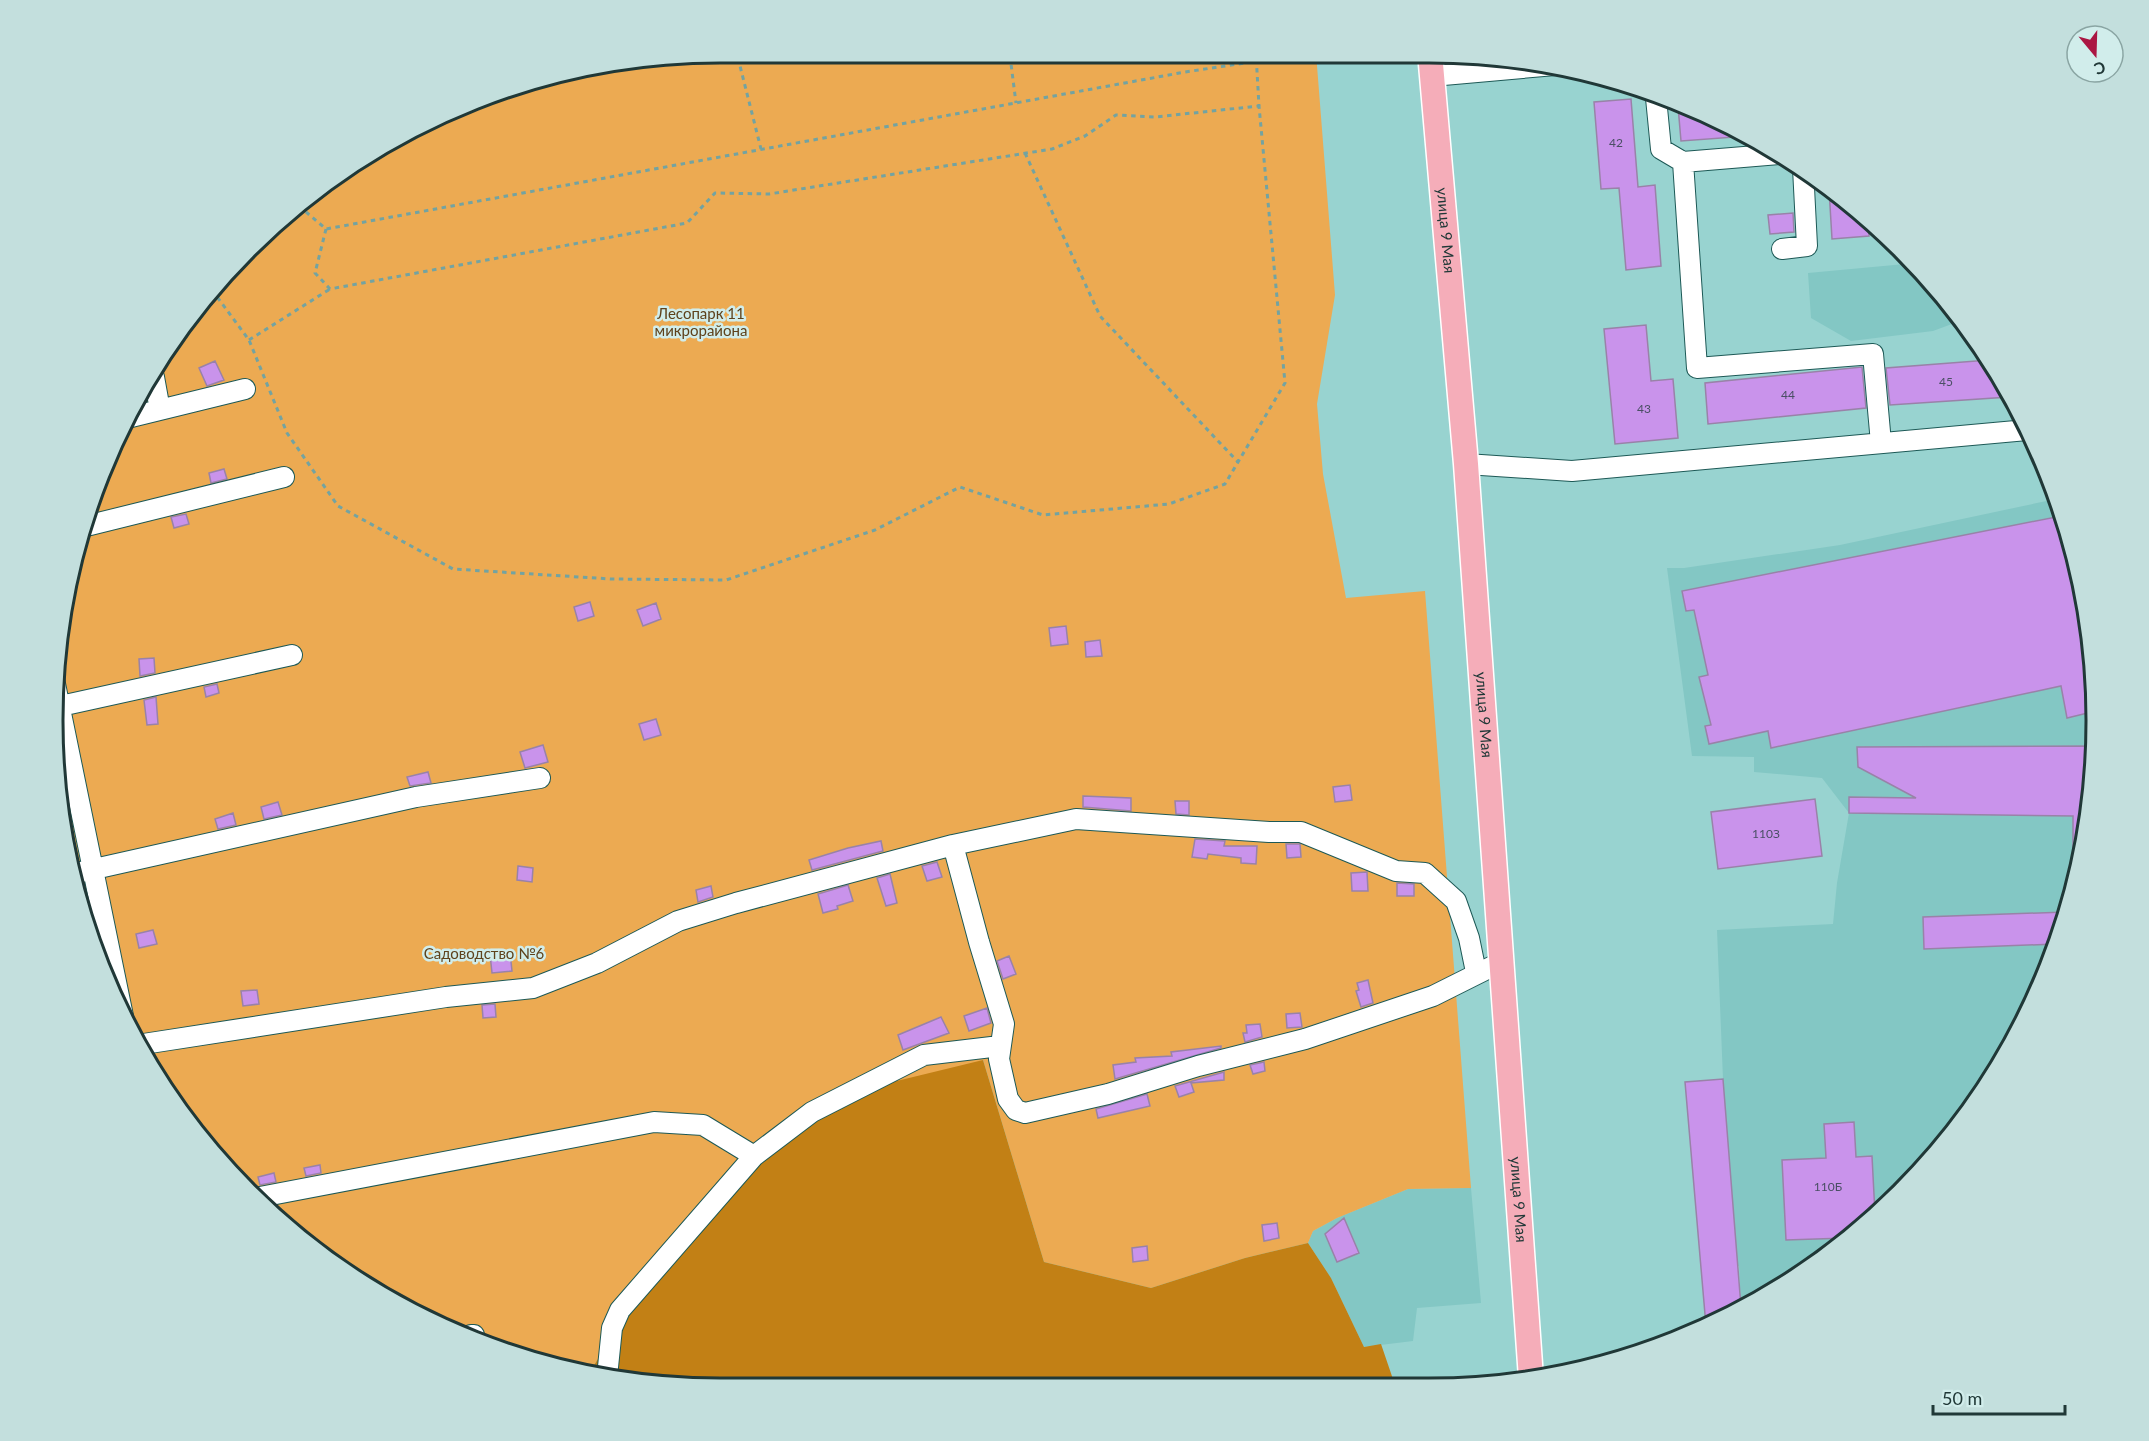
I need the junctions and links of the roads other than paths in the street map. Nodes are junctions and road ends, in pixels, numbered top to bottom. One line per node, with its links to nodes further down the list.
1 (1430, 63): 3 (main road, улица 9 Мая)
2 (1512, 69): 3 (street)
3 (1431, 76): 15 (main road, улица 9 Мая)
4 (1657, 104): 6 (street)
5 (1764, 155): 6 (street)
6 (1683, 162): 14 (street)
7 (1804, 181): 8 (street)
8 (1782, 249)
9 (155, 385): 11 (street)
10 (245, 389): 11 (street)
11 (160, 410): 12 (street)
12 (139, 415)
13 (2018, 431): 14 (street)
14 (1881, 443): 15 (street)
15 (1466, 464): 25 (main road, улица 9 Мая)
16 (284, 477): 17 (street)
17 (93, 524)
18 (292, 655): 19 (street)
19 (63, 705)
20 (63, 730): 23 (street)
21 (540, 778): 23 (street)
22 (953, 845): 26 (street); 28 (street); 29 (street)
23 (94, 870): 24 (street); 27 (street)
24 (81, 872)
25 (1503, 961): 26 (street); 33 (main road, улица 9 Мая)
26 (1476, 972): 29 (street)
27 (115, 977)
28 (148, 1043)
29 (1000, 1047): 30 (street)
30 (754, 1156): 31 (street); 32 (street)
31 (267, 1196)
32 (607, 1368)
33 (1530, 1369)

